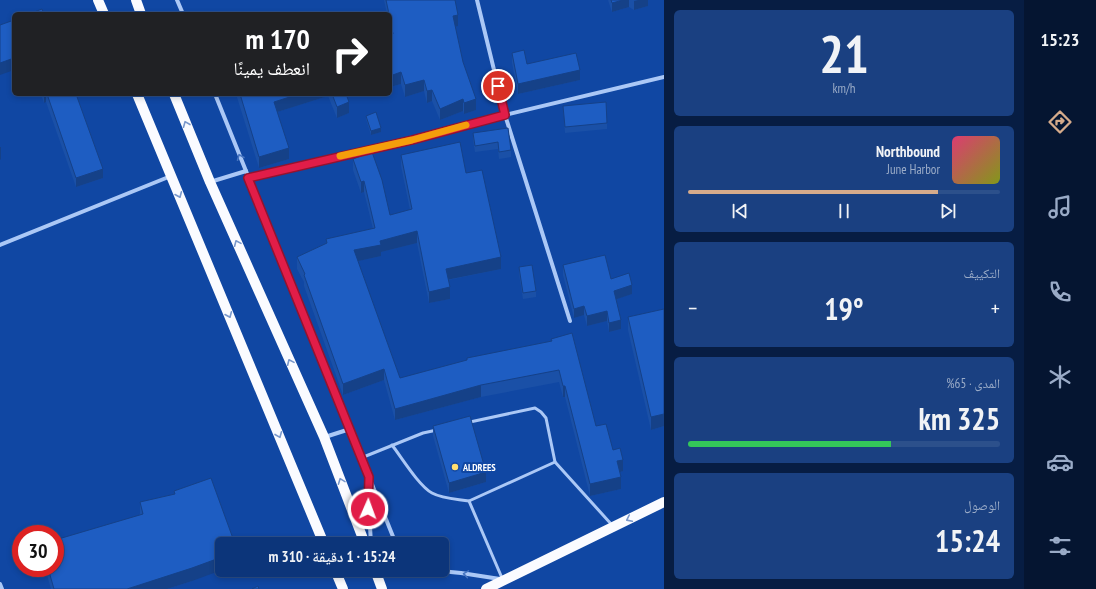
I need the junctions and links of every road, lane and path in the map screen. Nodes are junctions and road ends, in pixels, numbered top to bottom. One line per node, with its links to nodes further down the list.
1 (98, 0): 5 (main road)
2 (136, 0): 6 (main road)
3 (177, 0): 7 (street)
4 (477, 0): 12 (street)
5 (103, 12)
6 (141, 12)
7 (182, 12)
8 (664, 77): 12 (street)
9 (138, 96): 14 (main road)
10 (175, 96): 16 (main road, one-way to 10)
11 (216, 96): 13 (street, one-way to 11)
12 (505, 115): 15 (street); 18 (street)
13 (246, 171): 15 (street); 16 (street)
14 (171, 176): 17 (street); 30 (main road, one-way to 30)
15 (248, 178): 20 (street)
16 (210, 182): 22 (main road, one-way to 16)
17 (0, 244)
18 (570, 321)
19 (468, 423): 25 (lane)
20 (350, 429): 22 (street); 24 (street)
21 (438, 429): 23 (lane)
22 (324, 437): 31 (main road, one-way to 22)
23 (392, 445): 24 (lane); 27 (lane)
24 (361, 458): 26 (street)
25 (555, 462): 27 (lane); 29 (lane)
26 (369, 477): 32 (street); 33 (street)
27 (469, 501): 36 (lane)
28 (664, 502): 29 (main road, one-way to 29)
29 (614, 527): 36 (main road)
30 (321, 537)
31 (362, 537)
32 (370, 537)
33 (393, 537)
34 (449, 572): 36 (street, one-way to 34)
35 (338, 577): 39 (main road)
36 (503, 580): 40 (main road)
37 (0, 584): 38 (street)
38 (2, 589)
39 (343, 589)
40 (486, 589)

